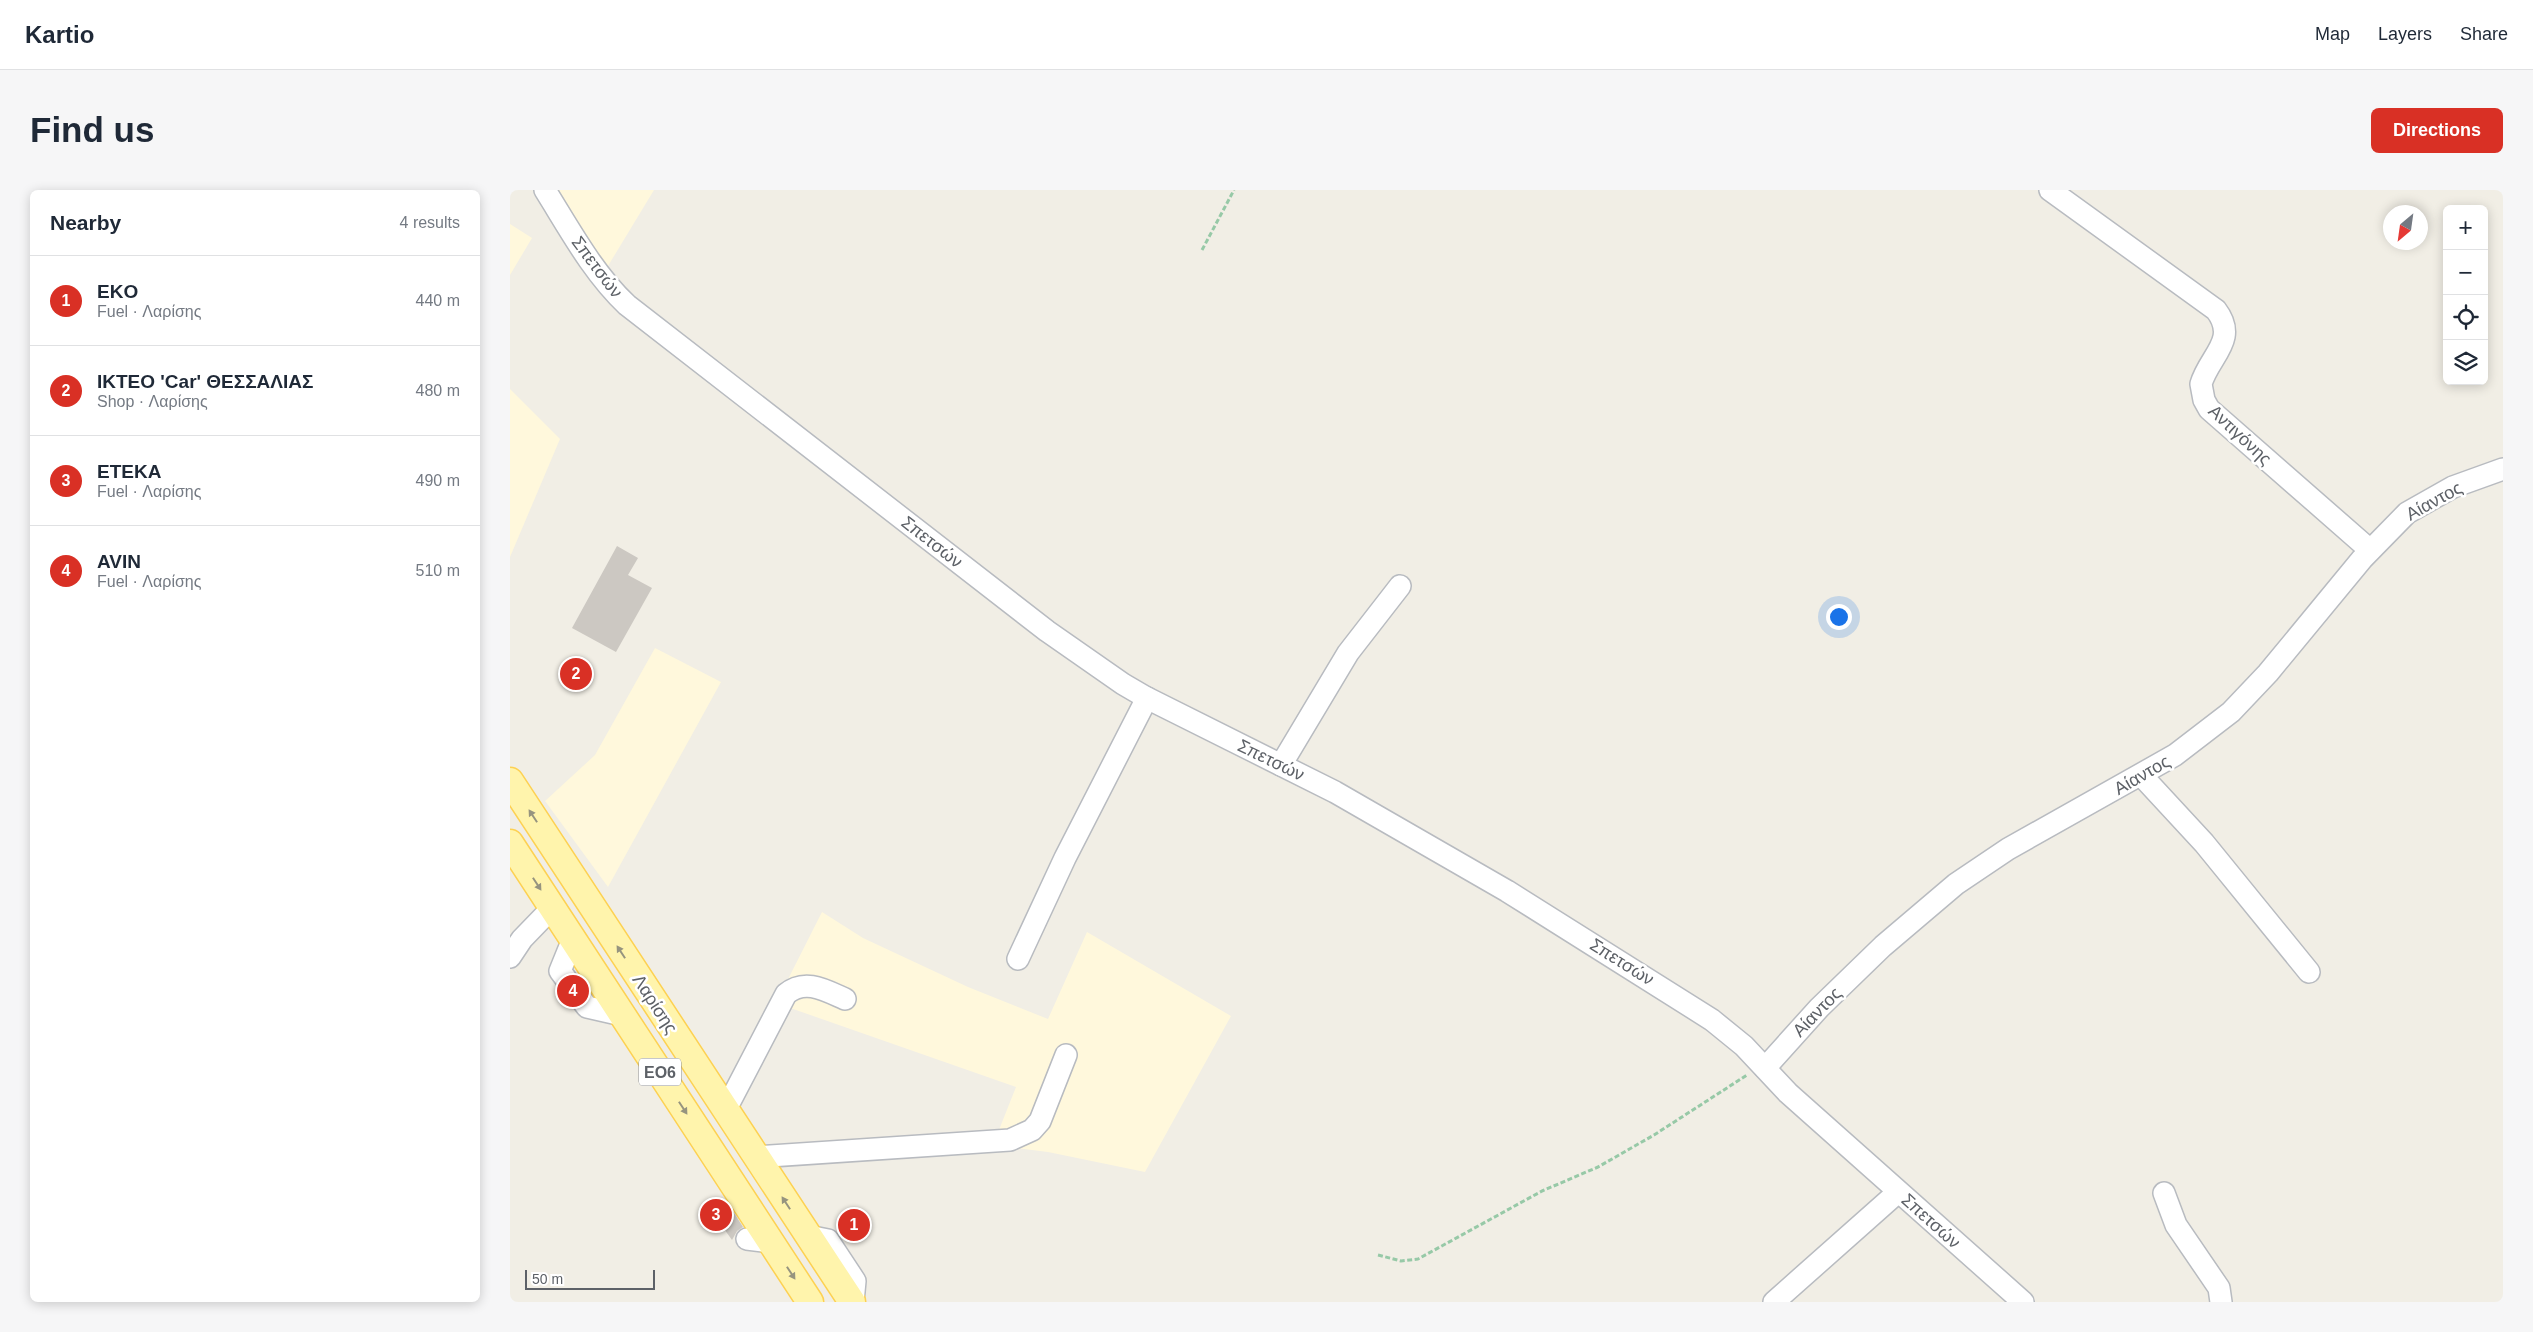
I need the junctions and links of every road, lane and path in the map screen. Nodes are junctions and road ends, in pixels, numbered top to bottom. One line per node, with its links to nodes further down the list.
1 (545, 190): 8 (street, Σπετσών)
2 (1234, 190): 4 (path)
3 (2050, 190): 6 (street, Αντιγόνης)
4 (1202, 250)
5 (2503, 469): 6 (street, Αίαντος)
6 (2370, 550): 10 (street, Αίαντος)
7 (1400, 586): 9 (street)
8 (1147, 698): 9 (street, Σπετσών); 15 (street)
9 (1281, 765): 19 (street, Σπετσών)
10 (2142, 776): 16 (street); 19 (street, Αίαντος)
11 (510, 781): 20 (main road, Λαρίσης / ΕΟ6, one-way to 11)
12 (510, 843): 13 (main road, Λαρίσης / ΕΟ6, one-way to 13)
13 (552, 908): 14 (street); 25 (main road, Λαρίσης / ΕΟ6, one-way to 25)
14 (510, 957)
15 (1018, 959)
16 (2309, 972)
17 (845, 999): 20 (street)
18 (1066, 1055): 21 (street)
19 (1764, 1066): 22 (street, Σπετσών); 24 (path)
20 (725, 1111): 21 (main road, Λαρίσης / ΕΟ6)
21 (756, 1157): 26 (main road, Λαρίσης / ΕΟ6, one-way to 21)
22 (1898, 1192): 27 (street); 28 (street, Σπετσών)
23 (2164, 1193): 29 (street)
24 (1378, 1255)
25 (810, 1302)
26 (852, 1302)
27 (1774, 1302)
28 (2023, 1302)
29 (2221, 1302)

